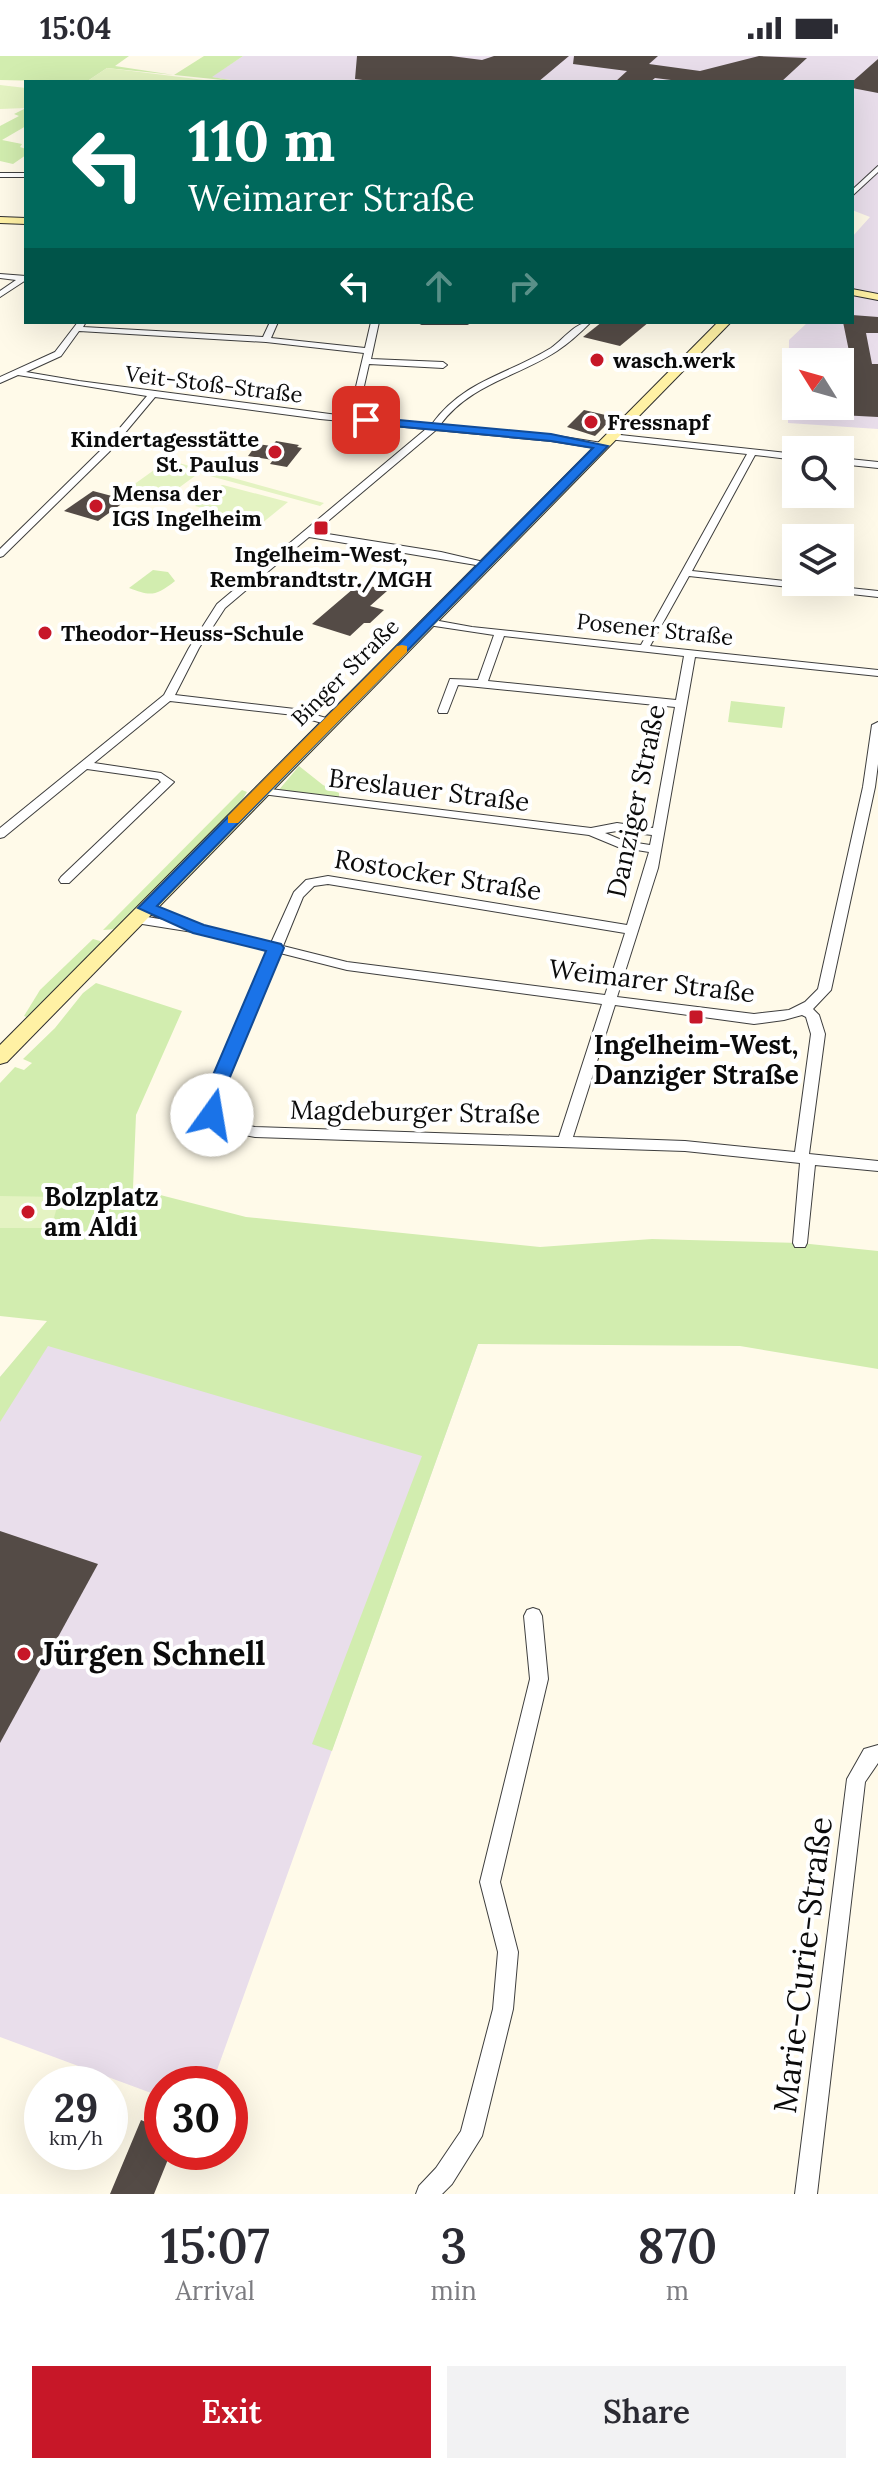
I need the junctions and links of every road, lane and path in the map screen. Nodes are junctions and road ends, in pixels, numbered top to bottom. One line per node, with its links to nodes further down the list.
1 (878, 168): 4 (street)
2 (0, 175): 3 (street)
3 (24, 175)
4 (854, 191)
5 (0, 220): 6 (main road)
6 (24, 221)
7 (0, 276): 8 (street)
8 (24, 278): 10 (street)
9 (854, 292): 11 (main road)
10 (0, 295)
11 (878, 297)
12 (273, 324): 17 (street)
13 (375, 324): 18 (street)
14 (585, 324): 24 (street)
15 (723, 324): 25 (main road, Binger Straße)
16 (81, 326): 17 (street); 20 (street)
17 (266, 340): 18 (street)
18 (368, 356): 19 (street); 23 (street)
19 (443, 365)
20 (14, 372): 21 (street); 22 (street, Veit-Stoß-Straße)
21 (0, 380)
22 (153, 394): 23 (street, Veit-Stoß-Straße); 31 (street)
23 (348, 419): 24 (street, Veit-Stoß-Straße)
24 (435, 426): 25 (street, Veit-Stoß-Straße); 30 (street)
25 (607, 442): 26 (street, Veit-Stoß-Straße); 32 (main road, Binger Straße)
26 (752, 453): 27 (street, Veit-Stoß-Straße); 33 (street)
27 (782, 456)
28 (854, 462): 29 (street)
29 (878, 465)
30 (306, 533): 32 (street); 41 (street)
31 (0, 554)
32 (485, 565): 35 (main road, Binger Straße)
33 (687, 573): 34 (street); 37 (street)
34 (878, 594)
35 (428, 622): 36 (street, Posener Straße); 44 (main road, Binger Straße)
36 (500, 633): 37 (street, Posener Straße); 40 (street)
37 (644, 648): 38 (street, Posener Straße)
38 (690, 653): 39 (street, Posener Straße); 42 (street, Danziger Straße)
39 (878, 673)
40 (482, 684): 42 (street); 43 (street)
41 (168, 697): 44 (street); 46 (street)
42 (681, 704): 50 (street, Danziger Straße)
43 (443, 711)
44 (329, 722): 48 (main road, Binger Straße)
45 (878, 725): 47 (street)
46 (85, 765): 51 (street); 53 (street)
47 (874, 787): 58 (street)
48 (262, 791): 49 (street, Breslauer Straße); 54 (main road, Binger Straße)
49 (591, 832): 50 (street, Breslauer Straße); 52 (street, Breslauer Straße)
50 (658, 832): 52 (street, Danziger Straße)
51 (0, 834)
52 (655, 849): 55 (street, Danziger Straße)
53 (65, 880)
54 (141, 913): 56 (street, Weimarer Straße); 59 (main road, Binger Straße)
55 (632, 930): 56 (street, Rostocker Straße); 57 (street, Danziger Straße)
56 (275, 948): 57 (street, Weimarer Straße); 60 (street, Magdeburger Straße)
57 (609, 1000): 58 (street, Weimarer Straße); 60 (street, Danziger Straße)
58 (805, 1010): 61 (street)
59 (4, 1048)
60 (565, 1140): 61 (street, Magdeburger Straße)
61 (805, 1158): 62 (street, Magdeburger Straße); 63 (street)
62 (878, 1166)
63 (800, 1243)
64 (533, 1616): 66 (street)
65 (878, 1754): 67 (street, Marie-Curie-Straße)
66 (427, 2194)
67 (806, 2194)

